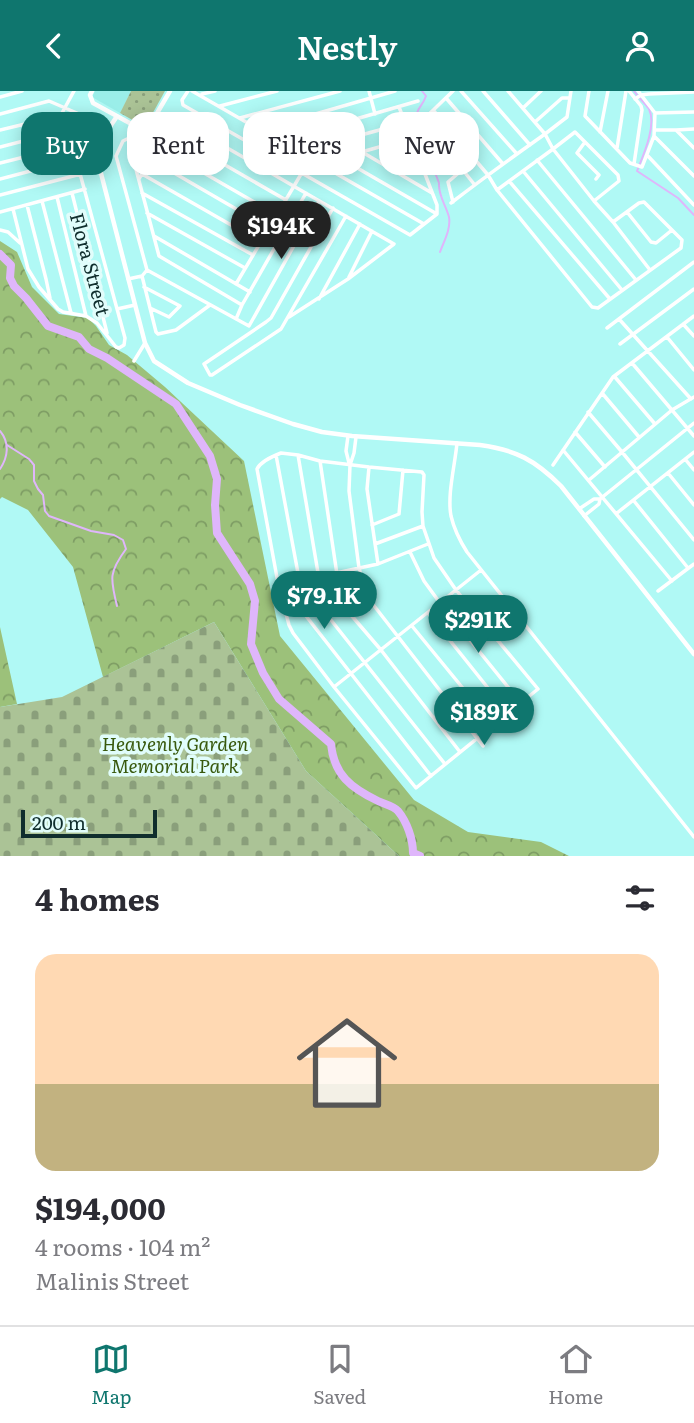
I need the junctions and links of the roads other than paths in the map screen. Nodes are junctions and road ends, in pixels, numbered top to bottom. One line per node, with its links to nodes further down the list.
1 (22, 91): 24 (street)
2 (66, 91): 21 (street)
3 (92, 91): 42 (street)
4 (170, 91): 35 (street)
5 (190, 91): 22 (street); 55 (street)
6 (215, 91): 22 (street)
7 (277, 91): 29 (street)
8 (340, 91): 44 (street)
9 (369, 91): 25 (street)
10 (395, 91): 25 (street)
11 (453, 91): 26 (street)
12 (461, 91): 65 (street)
13 (483, 91): 58 (street)
14 (541, 91): 32 (street)
15 (571, 91): 27 (street)
16 (589, 91): 52 (street)
17 (608, 91): 52 (street)
18 (627, 91): 23 (street); 60 (street)
19 (511, 92): 32 (street)
20 (694, 92): 23 (street)
21 (73, 93): 30 (street)
22 (200, 95): 29 (street)
23 (638, 96): 39 (street); 71 (street)
24 (0, 97)
25 (371, 98): 36 (street); 41 (street)
26 (446, 98): 33 (street); 70 (street)
27 (570, 98): 47 (street); 53 (street)
28 (418, 101): 31 (street)
29 (220, 106): 44 (street)
30 (66, 107): 34 (street); 40 (street); 49 (street)
31 (399, 107): 37 (street); 41 (street)
32 (523, 108): 47 (street)
33 (433, 110): 86 (street)
34 (76, 112)
35 (158, 112)
36 (322, 112)
37 (401, 112)
38 (694, 112): 39 (street)
39 (655, 113): 50 (street)
40 (0, 114)
41 (375, 114): 43 (street)
42 (117, 116): 46 (street); 132 (street)
43 (365, 117)
44 (240, 118): 45 (street)
45 (243, 120)
46 (127, 122)
47 (535, 122): 53 (street)
48 (694, 129): 51 (street)
49 (0, 130)
50 (655, 130): 51 (street); 54 (street)
51 (676, 130): 61 (street)
52 (600, 132): 60 (street)
53 (545, 134): 58 (street); 63 (street)
54 (654, 136): 66 (street); 87 (street)
55 (243, 139)
56 (21, 142): 59 (street)
57 (585, 142): 63 (street); 90 (street); 105 (street)
58 (530, 145): 65 (street)
59 (0, 147)
60 (617, 148): 71 (street)
61 (694, 148)
62 (229, 149): 93 (street)
63 (553, 149): 68 (street); 105 (street)
64 (365, 154): 99 (street)
65 (517, 154): 70 (street)
66 (648, 155): 71 (street); 107 (street)
67 (21, 158): 69 (street)
68 (537, 160): 73 (street); 134 (street)
69 (0, 163)
70 (503, 164): 86 (street)
71 (637, 165)
72 (229, 167): 102 (street)
73 (523, 171): 91 (street); 138 (street)
74 (365, 172): 113 (street)
75 (21, 173): 89 (street)
76 (77, 175): 100 (street)
77 (81, 175): 94 (street)
78 (178, 175): 119 (street)
79 (207, 175): 114 (street)
80 (301, 175): 93 (street)
81 (305, 175): 118 (street)
82 (338, 175): 118 (street)
83 (425, 175): 99 (street)
84 (457, 175): 92 (street)
85 (467, 175): 92 (street)
86 (488, 175): 92 (street); 95 (street)
87 (694, 176)
88 (140, 177): 97 (street); 124 (street); 129 (street)
89 (0, 179)
90 (596, 179)
91 (509, 181): 95 (street); 142 (street)
92 (474, 185)
93 (294, 186): 98 (street); 102 (street)
94 (85, 189): 96 (street); 147 (street)
95 (497, 190): 142 (street)
96 (72, 193): 101 (street); 159 (street, Flora Street)
97 (142, 193): 112 (street); 126 (street)
98 (306, 193): 104 (street); 139 (street)
99 (432, 193): 113 (street)
100 (0, 195)
101 (57, 197): 103 (street); 149 (street)
102 (286, 200): 114 (street)
103 (42, 201): 106 (street); 148 (street)
104 (319, 201): 108 (street); 155 (street)
105 (594, 201): 116 (street)
106 (27, 205): 109 (street); 140 (street)
107 (694, 205)
108 (333, 208): 115 (street); 157 (street)
109 (13, 209): 110 (street); 125 (street)
110 (0, 212)
111 (627, 212): 116 (street); 121 (street); 121 (street)
112 (147, 213): 123 (street); 128 (street)
113 (437, 214): 118 (street)
114 (277, 215): 119 (street)
115 (346, 216): 117 (street); 151 (street)
116 (613, 222): 130 (street)
117 (360, 224): 122 (street); 141 (street)
118 (424, 224)
119 (269, 228): 124 (street)
120 (0, 230): 125 (street)
121 (672, 230): 130 (street)
122 (373, 231): 133 (street); 133 (street)
123 (153, 236): 135 (street); 145 (street)
124 (261, 242): 126 (street)
125 (21, 245): 140 (street)
126 (253, 255): 128 (street)
127 (694, 262): 153 (street)
128 (245, 268): 135 (street)
129 (147, 270): 131 (street); 144 (street)
130 (650, 270): 134 (street)
131 (142, 276): 132 (street); 136 (street)
132 (128, 279): 143 (street)
133 (348, 279): 141 (street)
134 (636, 280): 138 (street)
135 (236, 284): 139 (street)
136 (144, 287): 146 (street); 146 (street)
137 (694, 289): 158 (street)
138 (622, 290): 142 (street)
139 (250, 292): 145 (street)
140 (50, 299): 148 (street)
141 (318, 300): 151 (street)
142 (610, 300)
143 (135, 305): 147 (street); 162 (street)
144 (210, 305): 146 (street); 152 (street)
145 (242, 305): 152 (street)
146 (150, 308)
147 (117, 309): 159 (street)
148 (71, 313): 149 (street)
149 (86, 316): 159 (street)
150 (694, 316): 154 (street)
151 (289, 317): 157 (street)
152 (236, 319): 155 (street)
153 (619, 319): 156 (street); 158 (street)
154 (683, 324): 160 (street); 161 (street)
155 (249, 326): 157 (street)
156 (607, 328)
157 (253, 330)
158 (633, 334): 163 (street); 164 (street)
159 (107, 336)
160 (694, 336)
161 (667, 337): 164 (street); 167 (street)
162 (145, 343): 165 (street); 177 (street)
163 (620, 344)
164 (648, 351): 166 (street); 170 (street)
165 (134, 361)
166 (632, 363): 168 (street); 171 (street)
167 (694, 370)
168 (614, 376): 169 (street); 174 (street)
169 (602, 393): 172 (street); 180 (street)
170 (693, 398): 171 (street)
171 (672, 410): 174 (street); 175 (street)
172 (588, 412): 176 (street); 183 (street)
173 (694, 423): 175 (street)
174 (655, 424): 180 (street)
175 (687, 428): 179 (street); 194 (street)
176 (575, 432): 182 (street); 192 (street)
177 (348, 436): 178 (street); 189 (street)
178 (356, 436): 181 (street); 189 (street)
179 (694, 436)
180 (639, 437): 183 (street)
181 (457, 443): 202 (street); 215 (street)
182 (563, 450): 190 (street); 197 (street)
183 (622, 452): 192 (street); 194 (street)
184 (694, 452): 187 (street)
185 (276, 455): 186 (street); 218 (street); 220 (street)
186 (298, 455): 188 (street); 217 (street)
187 (685, 459): 195 (street); 196 (street)
188 (320, 461): 189 (street); 216 (street)
189 (350, 465): 191 (street); 213 (street)
190 (553, 465)
191 (369, 467): 193 (street); 205 (street)
192 (605, 467): 197 (street)
193 (402, 470): 205 (street); 206 (street)
194 (637, 470): 198 (street); 199 (street)
195 (694, 470)
196 (668, 473): 198 (street); 201 (street)
197 (589, 480): 199 (street)
198 (651, 487): 200 (street); 207 (street)
199 (601, 497): 202 (street); 203 (street); 204 (street)
200 (634, 501): 203 (street); 214 (street)
201 (694, 505)
202 (579, 509): 204 (street)
203 (617, 513): 219 (street)
204 (584, 516): 228 (street)
205 (372, 525): 208 (street)
206 (423, 526): 208 (street); 209 (street)
207 (694, 540)
208 (375, 544): 211 (street)
209 (428, 544): 210 (street); 221 (street)
210 (410, 552): 211 (street); 223 (street)
211 (378, 564): 213 (street)
212 (694, 564): 214 (street)
213 (359, 568): 216 (street); 226 (street)
214 (688, 568): 219 (street)
215 (481, 570): 221 (street); 240 (street)
216 (336, 573): 217 (street); 227 (street)
217 (319, 576): 218 (street); 229 (street)
218 (298, 580): 220 (street); 230 (street)
219 (672, 580): 222 (street)
220 (278, 583): 231 (street)
221 (456, 590): 223 (street); 232 (street)
222 (658, 591)
223 (440, 603): 224 (street); 232 (street)
224 (428, 613): 225 (street); 233 (street)
225 (411, 625): 226 (street); 234 (street)
226 (399, 636): 227 (street); 235 (street)
227 (381, 650): 229 (street); 237 (street)
228 (694, 654)
229 (365, 662): 230 (street); 238 (street)
230 (350, 674): 231 (street); 239 (street)
231 (334, 687): 239 (street)
232 (522, 703): 233 (street)
233 (509, 713): 234 (street)
234 (492, 725): 235 (street)
235 (477, 738): 236 (street); 237 (street)
236 (483, 746)
237 (460, 752): 238 (street)
238 (445, 764): 239 (street)
239 (431, 776)
240 (694, 837)

